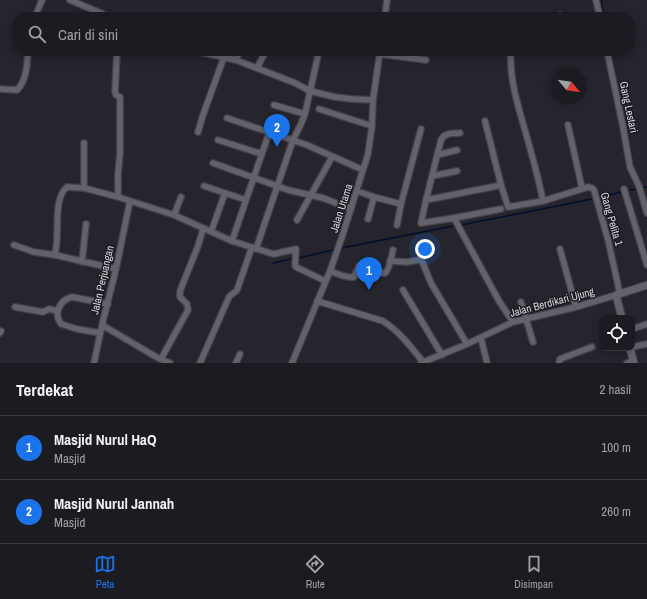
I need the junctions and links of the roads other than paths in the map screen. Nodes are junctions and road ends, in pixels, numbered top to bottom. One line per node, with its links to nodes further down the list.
1 (42, 0): 5 (street)
2 (70, 0): 6 (street)
3 (387, 0): 7 (street)
4 (596, 0): 8 (street)
5 (37, 12)
6 (97, 12)
7 (386, 12)
8 (599, 12)
9 (28, 56): 23 (street)
10 (117, 56): 58 (street)
11 (219, 56): 19 (street)
12 (238, 56): 20 (street)
13 (263, 56): 22 (street)
14 (318, 56): 24 (street)
15 (380, 56): 25 (street, Jalan Utama)
16 (400, 56): 21 (street)
17 (511, 56): 64 (street)
18 (607, 56): 68 (street, Gang Lestari)
19 (224, 57): 20 (street); 34 (street)
20 (236, 60): 22 (street)
21 (426, 60)
22 (257, 68): 24 (street)
23 (0, 88)
24 (310, 91): 25 (street); 28 (street)
25 (373, 100): 32 (street, Jalan Utama)
26 (274, 105): 28 (street)
27 (319, 109): 32 (street)
28 (305, 114): 38 (street)
29 (227, 118): 35 (street)
30 (485, 121): 64 (street)
31 (568, 125): 53 (street)
32 (372, 126): 45 (street, Jalan Utama)
33 (421, 129): 65 (street)
34 (198, 132)
35 (270, 133): 38 (street); 41 (street)
36 (460, 133): 42 (street)
37 (218, 140): 41 (street)
38 (293, 140): 43 (street); 49 (street)
39 (84, 143): 52 (street)
40 (457, 150): 42 (street)
41 (262, 154): 48 (street)
42 (437, 155): 47 (street)
43 (332, 157): 45 (street); 57 (street)
44 (213, 163): 48 (street)
45 (363, 170): 55 (street, Jalan Utama)
46 (456, 171): 47 (street)
47 (432, 176): 62 (street)
48 (254, 177): 49 (street); 61 (street)
49 (277, 185): 57 (street); 79 (street)
50 (204, 186): 56 (street)
51 (497, 186): 62 (street)
52 (84, 188): 58 (street); 82 (street)
53 (582, 188): 64 (street); 91 (street, Gang Pelita 1)
54 (624, 189): 85 (street)
55 (357, 191): 60 (street); 67 (street, Jalan Utama)
56 (225, 193): 61 (street); 76 (street)
57 (310, 194): 67 (street); 72 (street)
58 (118, 197): 63 (street)
59 (181, 197): 69 (street)
60 (374, 197): 65 (street); 71 (street)
61 (246, 200): 77 (street)
62 (426, 200): 70 (street)
63 (130, 201): 69 (street); 86 (street, Jalan Perjuangan)
64 (543, 201)
65 (401, 204): 74 (street)
66 (501, 209): 70 (street)
67 (351, 210): 87 (street, Jalan Utama)
68 (647, 213)
69 (174, 216): 75 (street)
70 (454, 218): 100 (street)
71 (368, 219)
72 (297, 220)
73 (86, 224): 84 (street)
74 (397, 225)
75 (203, 228): 76 (street); 114 (street)
76 (211, 232): 77 (street)
77 (232, 241): 79 (street)
78 (14, 244): 82 (street)
79 (254, 248): 88 (street); 120 (street)
80 (560, 248): 95 (street)
81 (393, 250): 83 (street)
82 (55, 255): 84 (street)
83 (390, 261): 87 (street); 107 (street)
84 (82, 262): 86 (street)
85 (647, 266)
86 (116, 269): 94 (street, Jalan Perjuangan)
87 (330, 270): 88 (street, Jalan Utama)
88 (325, 281): 92 (street, Jalan Utama)
89 (647, 285): 91 (street, Jalan Berdikari Ujung)
90 (403, 290): 113 (street)
91 (618, 295): 95 (street, Jalan Berdikari Ujung); 98 (street)
92 (317, 301): 115 (street, Jalan Utama); 116 (street)
93 (521, 302): 99 (street)
94 (108, 304): 97 (street); 102 (street, Jalan Perjuangan)
95 (576, 307): 99 (street, Jalan Berdikari Ujung)
96 (15, 308): 97 (street)
97 (58, 311): 104 (street)
98 (621, 315)
99 (526, 319): 100 (street, Jalan Berdikari Ujung); 106 (street)
100 (513, 322): 105 (street, Jalan Berdikari Ujung)
101 (647, 324): 103 (street)
102 (102, 325): 104 (street, Jalan Perjuangan); 114 (street)
103 (635, 328)
104 (100, 333): 118 (street, Jalan Perjuangan)
105 (481, 338): 107 (street, Jalan Berdikari Ujung); 122 (street)
106 (532, 342)
107 (467, 344): 113 (street, Jalan Berdikari Ujung)
108 (647, 344): 110 (street)
109 (592, 347): 123 (street)
110 (635, 347)
111 (630, 351): 117 (street)
112 (240, 354): 121 (street)
113 (442, 355): 116 (street, Jalan Berdikari Ujung)
114 (159, 360): 119 (street)
115 (295, 362)
116 (422, 362)
117 (631, 362)
118 (94, 363)
119 (170, 363)
120 (200, 363)
121 (236, 363)
122 (487, 363)
123 (559, 363)

